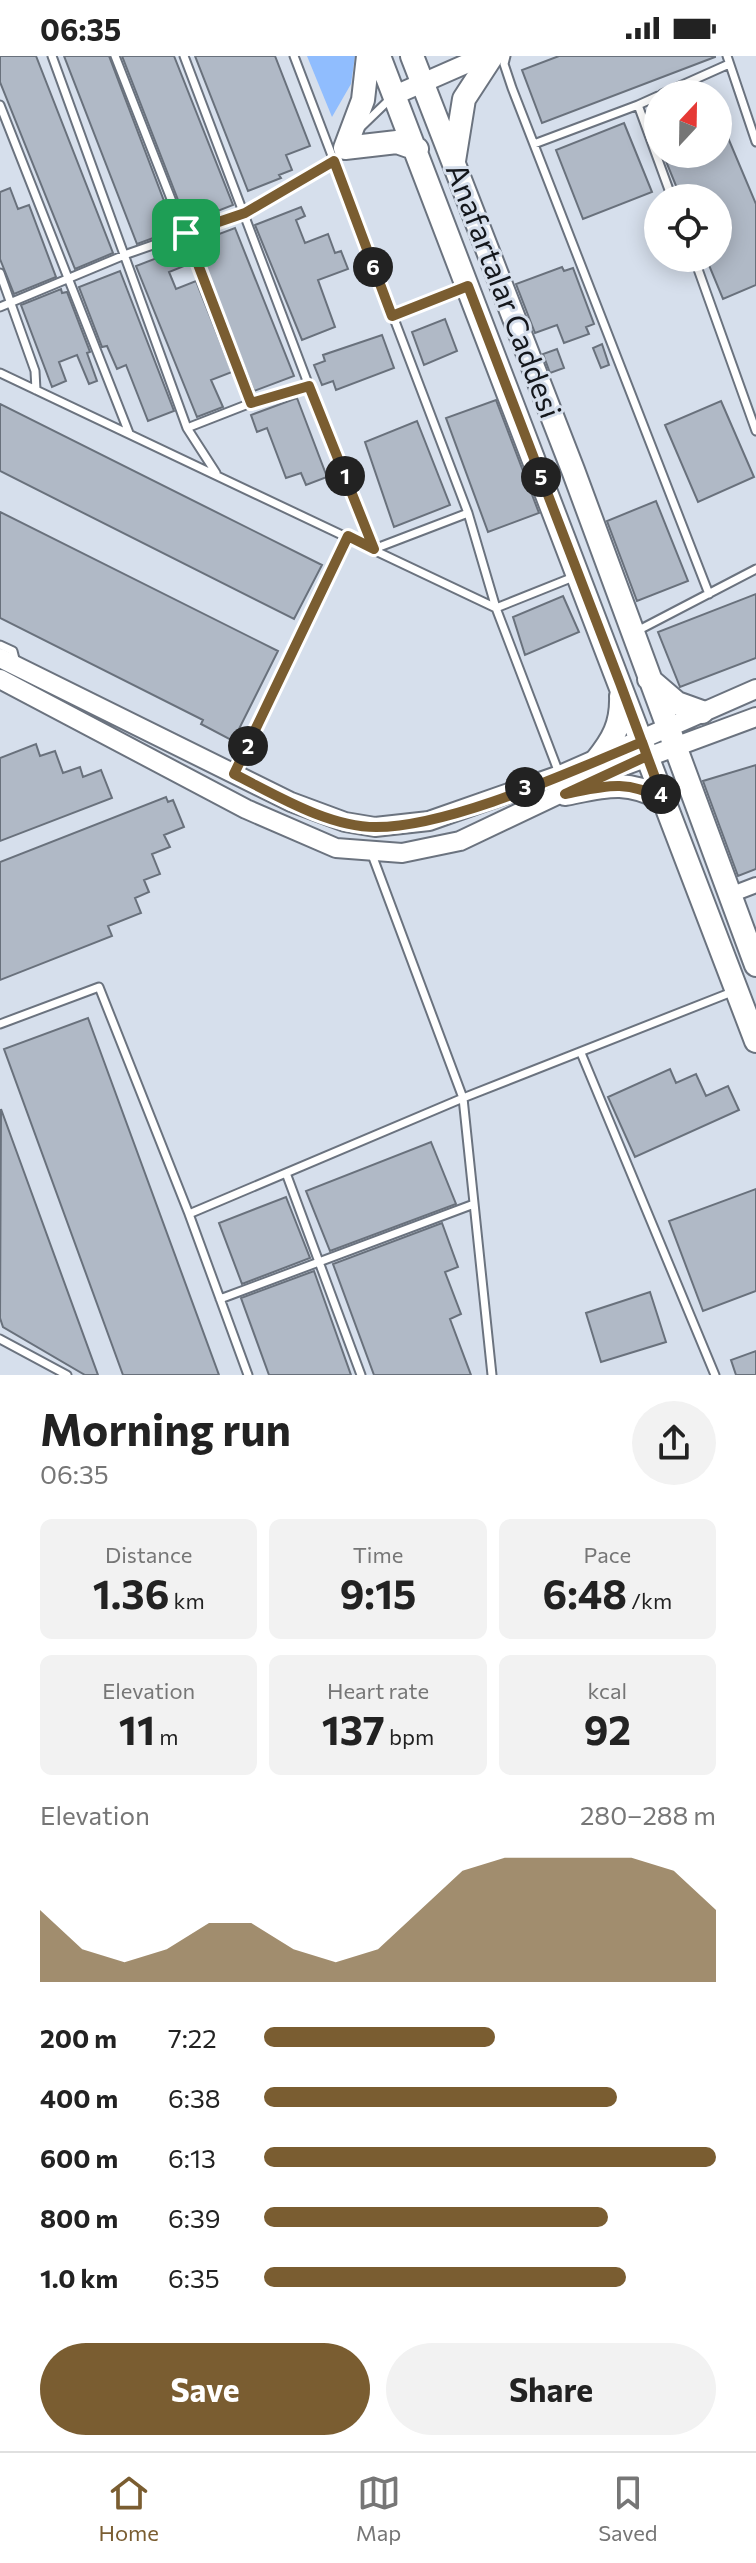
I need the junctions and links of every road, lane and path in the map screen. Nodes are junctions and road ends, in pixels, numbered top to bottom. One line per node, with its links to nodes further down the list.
1 (52, 56): 27 (lane)
2 (115, 56): 26 (lane)
3 (184, 56): 25 (lane)
4 (294, 56): 22 (lane)
5 (368, 56): 22 (main road)
6 (379, 56): 15 (main road, Anafartalar Caddesi)
7 (412, 56): 13 (main road, Anafartalar Caddesi)
8 (484, 56): 12 (main road)
9 (492, 56): 23 (main road)
10 (506, 56): 20 (lane)
11 (728, 60): 14 (lane); 19 (lane)
12 (452, 62): 13 (main road)
13 (422, 80): 15 (main road); 23 (main road, Anafartalar Caddesi)
14 (689, 80)
15 (395, 95): 21 (main road, Anafartalar Caddesi); 22 (lane)
16 (644, 102): 18 (lane)
17 (0, 105): 30 (lane)
18 (638, 105): 20 (lane); 24 (lane)
19 (755, 138)
20 (534, 144): 48 (lane)
21 (417, 149): 22 (main road); 31 (main road, Anafartalar Caddesi)
22 (336, 152): 25 (lane); 34 (lane)
23 (453, 163): 50 (main road, Anafartalar Caddesi)
24 (667, 184)
25 (245, 213): 26 (lane); 36 (lane)
26 (186, 233): 27 (lane); 38 (lane)
27 (127, 254): 30 (lane); 39 (lane)
28 (699, 272): 40 (lane)
29 (0, 273): 32 (lane)
30 (70, 278): 32 (lane); 41 (lane)
31 (468, 286): 34 (lane); 47 (main road, Anafartalar Caddesi)
32 (11, 302): 33 (lane); 37 (lane)
33 (0, 307)
34 (392, 316): 43 (lane)
35 (0, 373): 37 (lane)
36 (309, 386): 38 (lane); 45 (lane)
37 (36, 390): 41 (lane)
38 (251, 403): 39 (lane)
39 (187, 428): 42 (lane)
40 (756, 431)
41 (129, 433): 42 (lane)
42 (217, 475): 44 (lane)
43 (468, 513): 45 (lane); 49 (lane)
44 (348, 536): 45 (lane); 61 (lane)
45 (374, 549): 49 (lane)
46 (756, 569): 48 (lane)
47 (579, 574): 49 (lane); 54 (main road, Anafartalar Caddesi)
48 (709, 594): 50 (lane)
49 (496, 608): 62 (lane)
50 (632, 633): 53 (main road, Anafartalar Caddesi)
51 (0, 645): 52 (lane)
52 (6, 671): 61 (main road); 64 (main road)
53 (648, 678): 56 (main road); 58 (main road, Anafartalar Caddesi)
54 (620, 683): 59 (main road, Anafartalar Caddesi); 60 (main road)
55 (756, 689): 56 (main road)
56 (702, 712): 58 (main road)
57 (756, 717): 58 (main road)
58 (670, 738): 59 (main road); 66 (main road, Anafartalar Caddesi)
59 (645, 749): 60 (main road); 62 (main road); 63 (main road, Anafartalar Caddesi)
60 (596, 761): 62 (main road)
61 (234, 774): 62 (main road)
62 (562, 784): 63 (main road); 64 (main road)
63 (663, 799): 68 (main road, Anafartalar Caddesi)
64 (371, 850): 72 (lane)
65 (756, 885): 66 (street)
66 (730, 895): 67 (main road, Anafartalar Caddesi)
67 (756, 965)
68 (734, 991): 70 (main road, Anafartalar Caddesi); 71 (lane)
69 (0, 1024): 75 (lane)
70 (756, 1041)
71 (581, 1053): 72 (lane); 83 (lane)
72 (463, 1098): 73 (lane); 74 (lane)
73 (286, 1173): 75 (lane); 76 (lane)
74 (474, 1204): 76 (lane); 82 (lane)
75 (189, 1214): 77 (lane)
76 (319, 1262): 77 (lane); 81 (lane)
77 (220, 1299): 80 (lane)
78 (0, 1339): 79 (lane)
79 (67, 1375)
80 (248, 1375)
81 (361, 1375)
82 (492, 1375)
83 (715, 1375)

